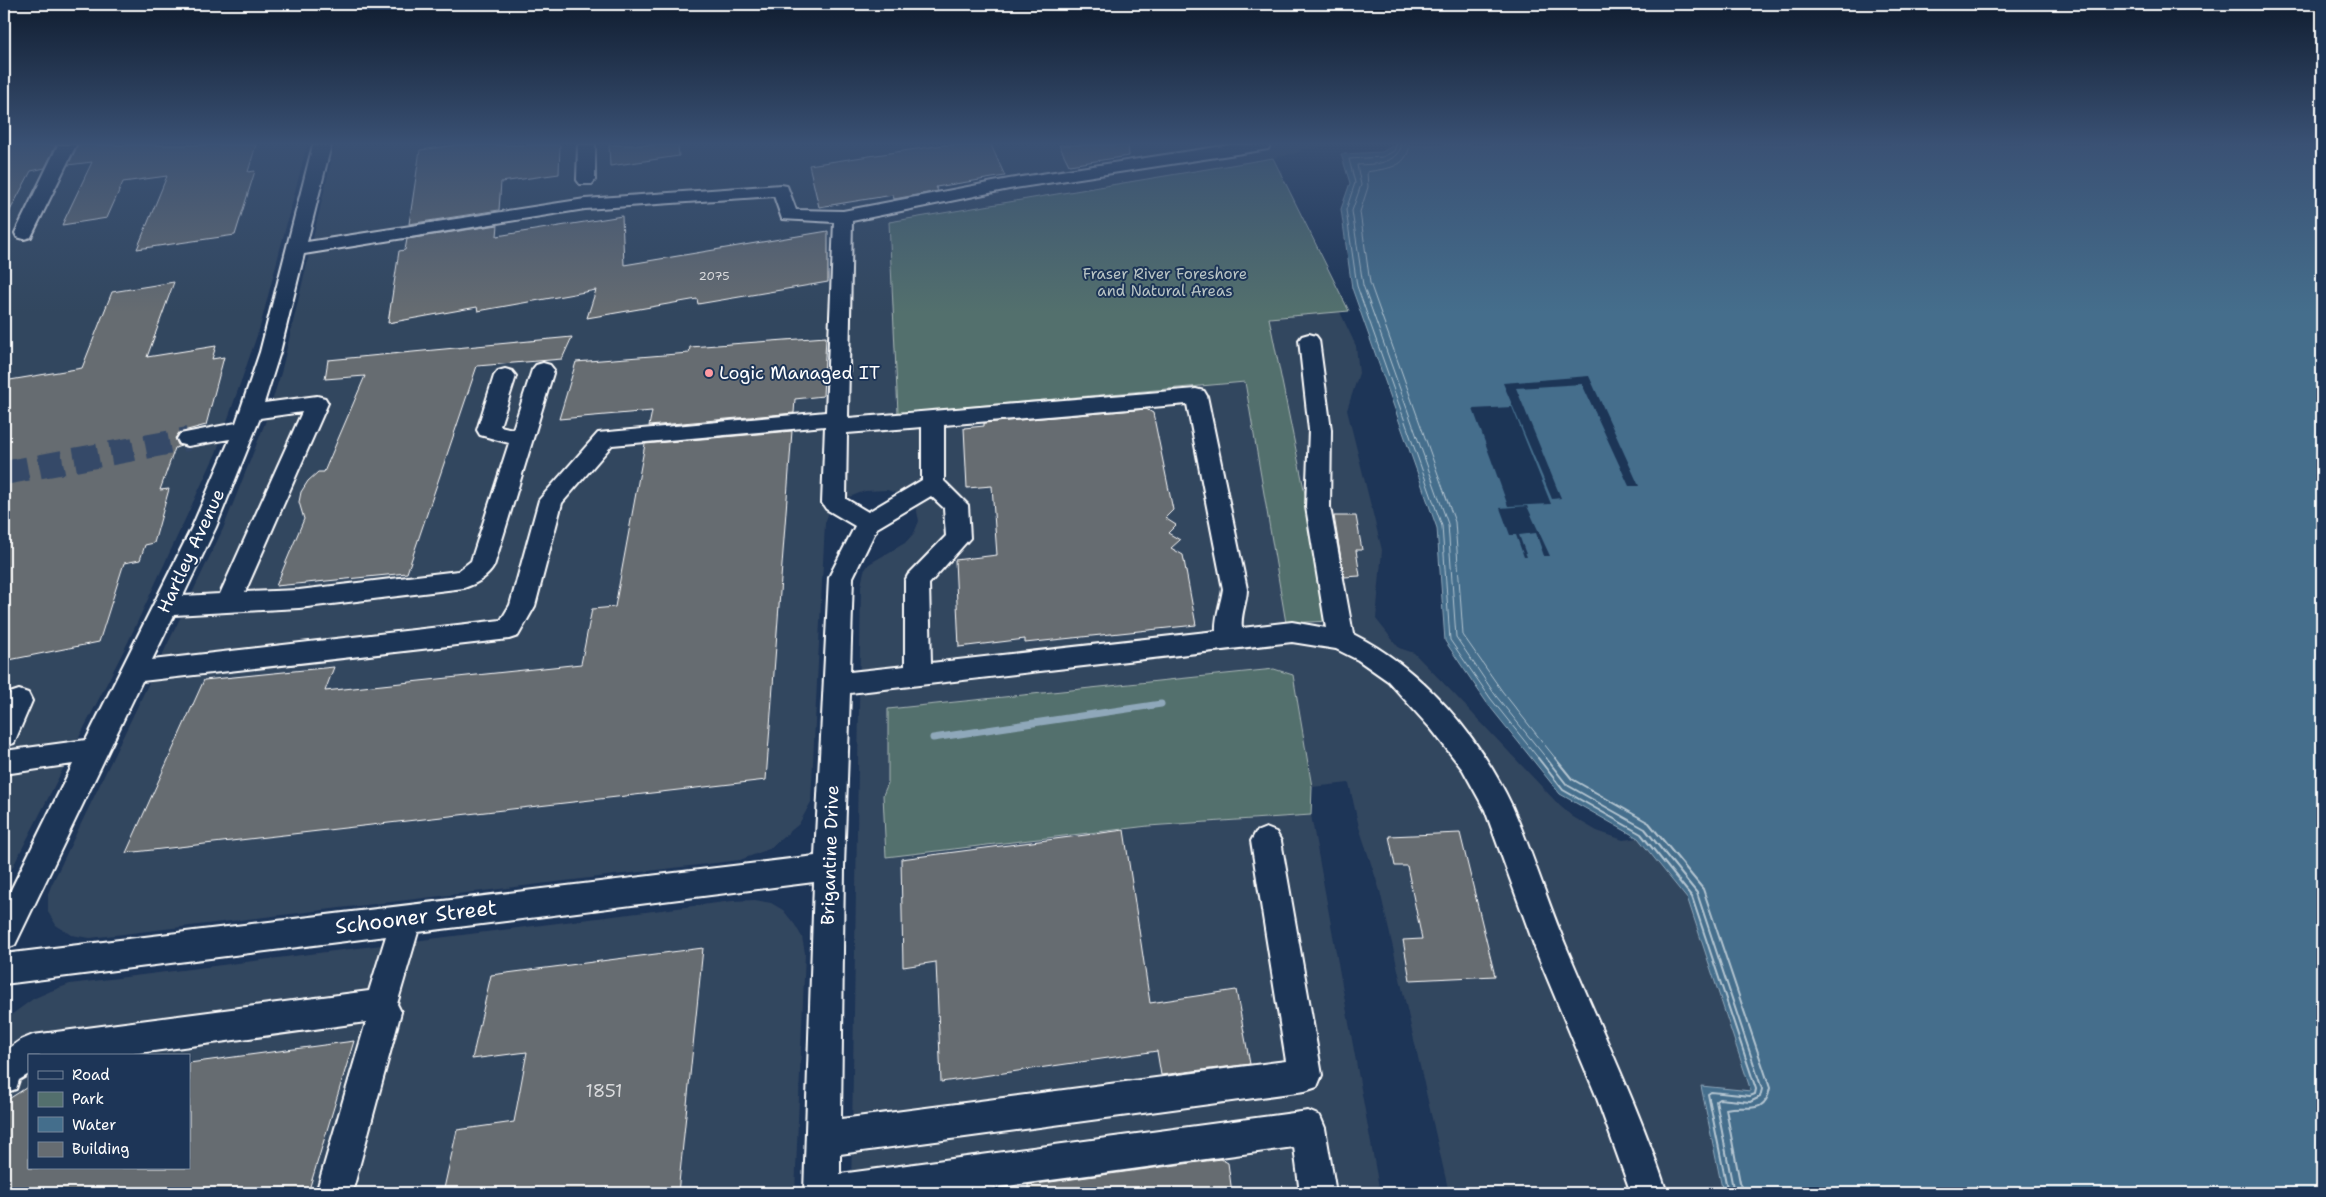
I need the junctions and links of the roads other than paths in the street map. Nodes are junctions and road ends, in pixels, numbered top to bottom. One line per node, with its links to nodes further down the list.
1 (40, 201): 7 (street)
2 (308, 201): 8 (street, Hartley Avenue)
3 (622, 201): 8 (street)
4 (784, 201): 6 (street)
5 (924, 201): 6 (street)
6 (843, 217): 14 (street)
7 (24, 233)
8 (295, 250): 13 (street, Hartley Avenue)
9 (1309, 340): 22 (street)
10 (543, 370): 16 (street)
11 (505, 376): 16 (street)
12 (933, 419): 14 (street); 17 (street); 21 (street)
13 (248, 420): 15 (street); 19 (street); 20 (street, Hartley Avenue)
14 (838, 422): 18 (street); 23 (street)
15 (188, 439)
16 (521, 439): 19 (street)
17 (933, 484): 18 (street); 24 (street)
18 (868, 523): 25 (street, Brigantine Drive)
19 (229, 602): 20 (street)
20 (166, 606): 23 (street, Hartley Avenue)
21 (1230, 639): 22 (street); 24 (street)
22 (1341, 640): 44 (street)
23 (134, 672): 28 (street, Hartley Avenue)
24 (918, 675): 25 (street)
25 (837, 684): 31 (street, Brigantine Drive)
26 (19, 701): 27 (street)
27 (4, 735)
28 (95, 750): 29 (street); 33 (street, Hartley Avenue)
29 (4, 762)
30 (1266, 841): 39 (street)
31 (829, 867): 32 (street, Schooner Street); 39 (street, Brigantine Drive)
32 (407, 918): 34 (street, Schooner Street); 35 (street)
33 (4, 935)
34 (4, 969)
35 (380, 1005): 37 (street); 40 (street)
36 (28, 1054): 38 (street)
37 (29, 1054)
38 (4, 1077)
39 (823, 1139): 41 (street, Brigantine Drive)
40 (334, 1193)
41 (822, 1193)
42 (828, 1193): 43 (street)
43 (1318, 1193)
44 (1649, 1193)

